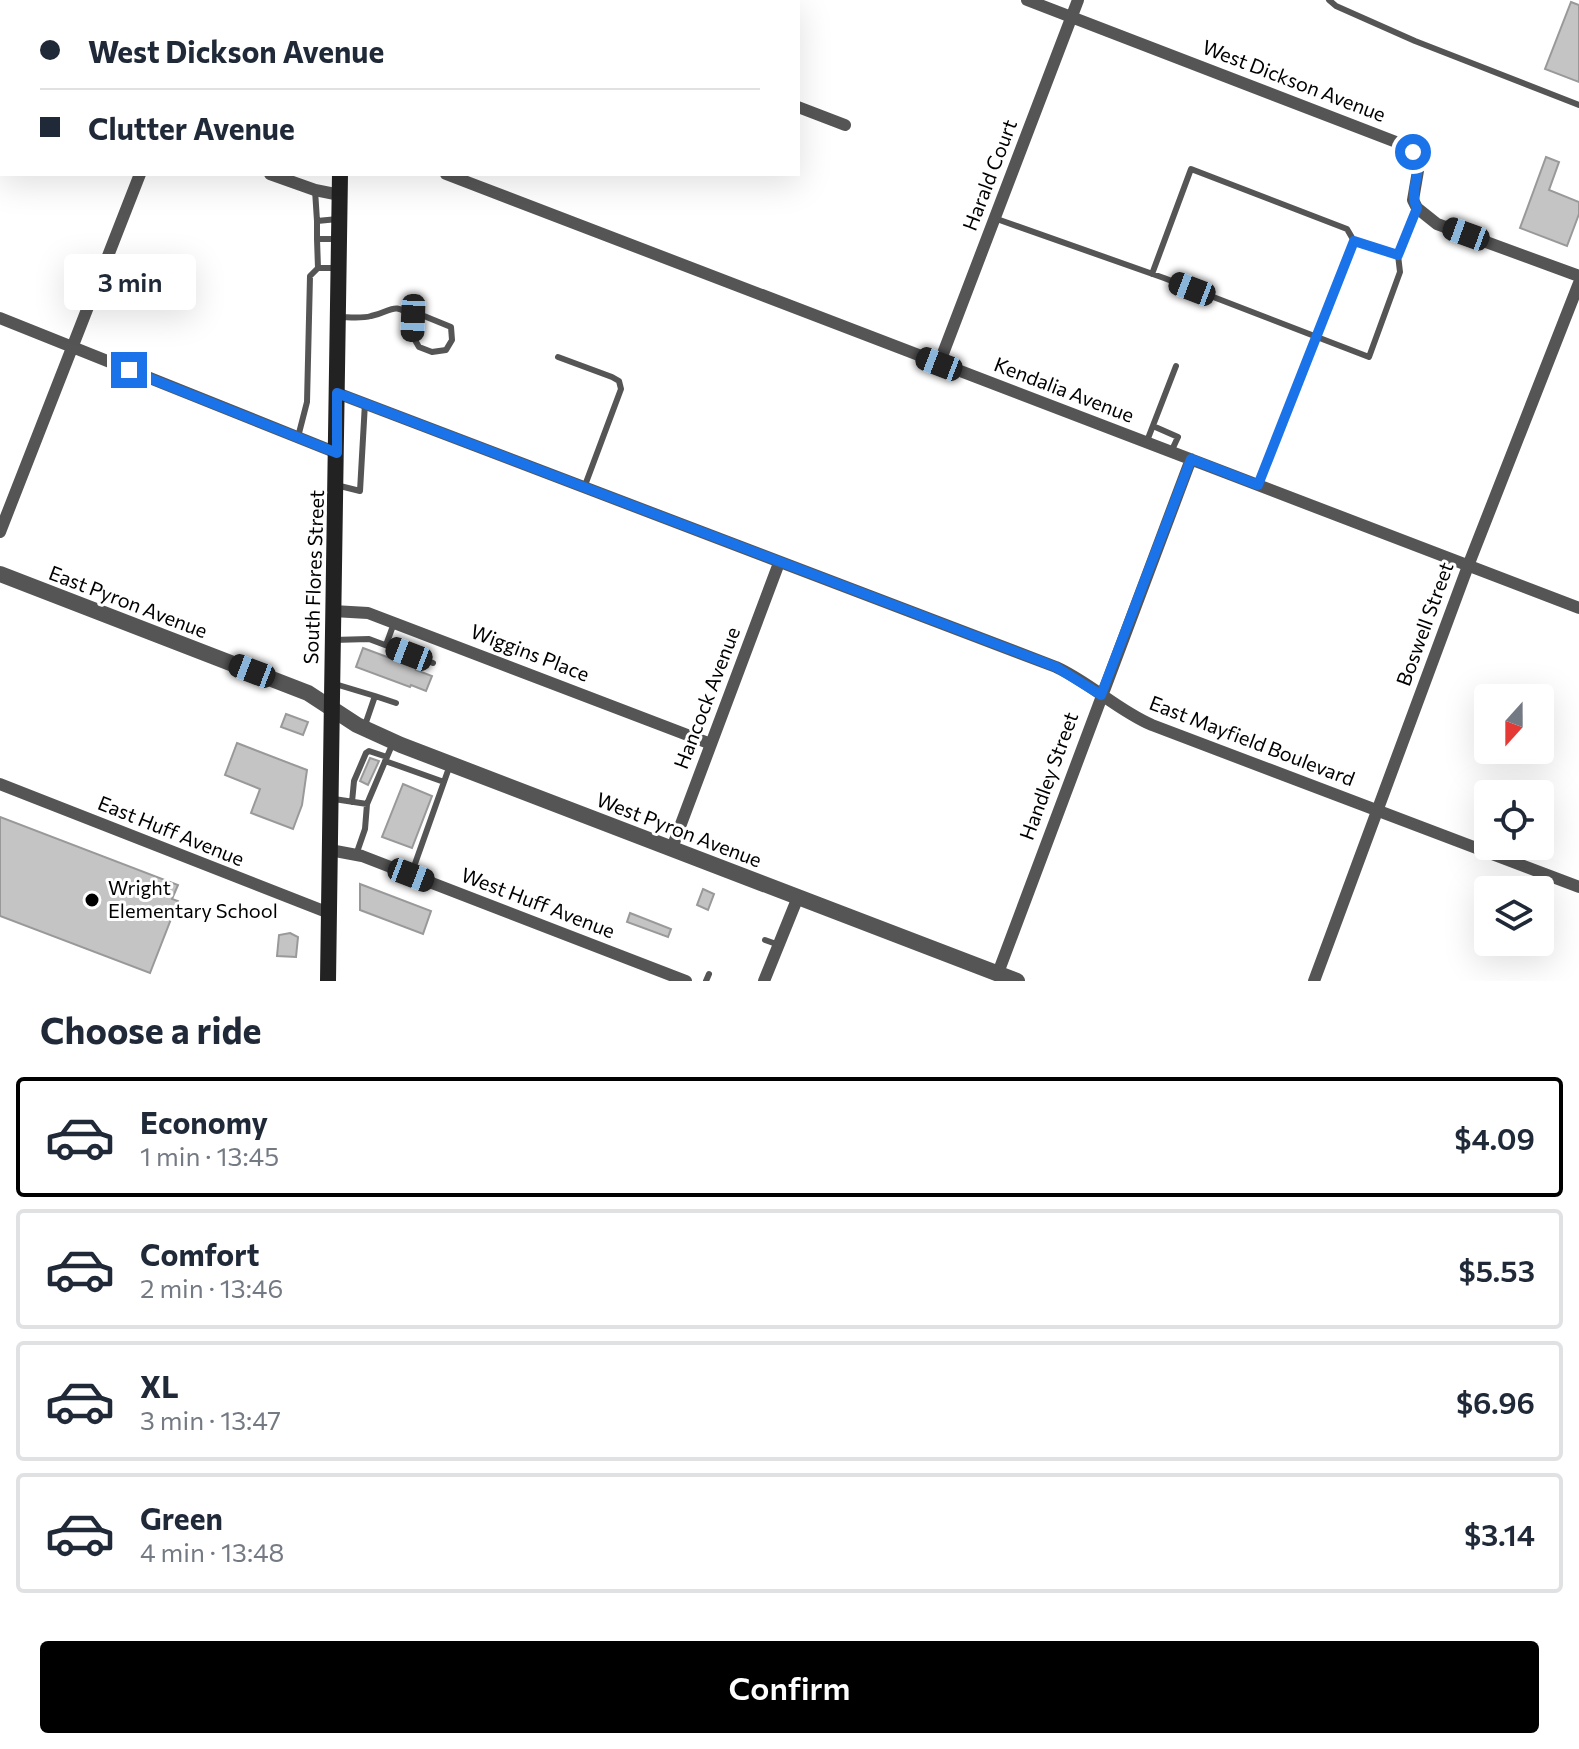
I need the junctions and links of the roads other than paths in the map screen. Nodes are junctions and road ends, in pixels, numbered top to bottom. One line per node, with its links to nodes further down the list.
1 (1027, 0): 4 (street, West Dickson Avenue)
2 (1078, 0): 4 (street, Harald Court)
3 (1329, 0): 5 (lane)
4 (1072, 17): 14 (street, West Dickson Avenue); 15 (street, Harald Court)
5 (1579, 105)
6 (800, 108): 7 (street)
7 (845, 125)
8 (139, 176): 31 (street)
9 (276, 176): 12 (street)
10 (340, 176): 13 (main road, South Flores Street)
11 (451, 176): 33 (street, Kendalia Avenue)
12 (315, 190): 13 (street); 17 (lane)
13 (340, 195): 16 (main road, South Flores Street)
14 (1417, 208): 21 (lane); 25 (street)
15 (994, 218): 24 (lane); 33 (street, Harald Court)
16 (339, 219): 17 (lane); 19 (main road, South Flores Street)
17 (317, 221): 18 (lane)
18 (317, 239): 19 (lane); 22 (lane)
19 (339, 239): 23 (main road, South Flores Street)
20 (1354, 241): 21 (lane); 24 (lane); 30 (lane)
21 (1398, 255): 30 (lane)
22 (318, 268): 23 (lane); 38 (lane)
23 (339, 268): 27 (main road, South Flores Street)
24 (1152, 274): 30 (lane)
25 (1579, 276)
26 (1579, 283): 48 (street, Boswell Street)
27 (338, 317): 29 (lane); 35 (main road, South Flores Street)
28 (0, 318): 31 (street)
29 (413, 318): 29 (lane)
30 (1317, 337): 44 (lane)
31 (73, 347): 38 (street); 46 (street)
32 (558, 357): 45 (lane)
33 (939, 364): 39 (street, Kendalia Avenue)
34 (1176, 366): 37 (lane)
35 (337, 393): 36 (street, East Mayfield Boulevard); 41 (main road, South Flores Street)
36 (365, 403): 43 (lane); 45 (street, East Mayfield Boulevard)
37 (1153, 426): 39 (lane); 40 (lane)
38 (298, 437): 41 (street)
39 (1147, 443): 40 (street, Kendalia Avenue)
40 (1171, 452): 42 (street, Kendalia Avenue)
41 (337, 453): 43 (main road, South Flores Street)
42 (1191, 459): 44 (street, Kendalia Avenue); 57 (street, Handley Street)
43 (336, 485): 51 (main road, South Flores Street)
44 (1258, 485): 48 (street, Kendalia Avenue)
45 (584, 488): 47 (street, East Mayfield Boulevard)
46 (0, 532)
47 (779, 563): 57 (street, East Mayfield Boulevard); 62 (street, Hancock Avenue)
48 (1468, 566): 50 (street, Kendalia Avenue); 70 (street, Boswell Street)
49 (0, 574): 60 (street, East Pyron Avenue)
50 (1579, 608)
51 (333, 611): 52 (street, Wiggins Place); 53 (main road, South Flores Street)
52 (394, 623): 54 (lane); 62 (street, Wiggins Place)
53 (332, 640): 54 (lane); 56 (main road, South Flores Street)
54 (386, 645): 55 (lane)
55 (433, 663)
56 (331, 683): 58 (lane); 60 (main road, South Flores Street)
57 (1101, 695): 70 (street, East Mayfield Boulevard); 80 (street, Handley Street)
58 (375, 696): 59 (lane); 61 (lane)
59 (396, 703)
60 (329, 707): 61 (street, West Pyron Avenue); 67 (main road, South Flores Street)
61 (364, 728): 63 (street, West Pyron Avenue)
62 (711, 744): 71 (street, Hancock Avenue)
63 (389, 753): 64 (street, West Pyron Avenue); 65 (lane); 68 (lane); 69 (lane)
64 (451, 763): 65 (lane); 71 (street, West Pyron Avenue)
65 (444, 782): 74 (lane)
66 (0, 784): 77 (street, East Huff Avenue)
67 (330, 799): 68 (lane); 72 (main road, South Flores Street)
68 (352, 802): 69 (lane)
69 (367, 804): 73 (lane)
70 (1378, 810): 75 (street, East Mayfield Boulevard); 85 (street, Boswell Street)
71 (672, 848): 76 (street, West Pyron Avenue)
72 (330, 850): 73 (street, West Huff Avenue); 77 (main road, South Flores Street)
73 (356, 855): 74 (street, West Huff Avenue)
74 (411, 875): 82 (street, West Huff Avenue)
75 (1579, 887)
76 (798, 897): 79 (street); 80 (street, West Pyron Avenue)
77 (329, 913): 81 (main road, South Flores Street)
78 (765, 940): 79 (lane)
79 (779, 945): 83 (street)
80 (998, 973): 84 (street, West Pyron Avenue)
81 (328, 981)
82 (686, 981)
83 (764, 981)
84 (1017, 981)
85 (1314, 981)

